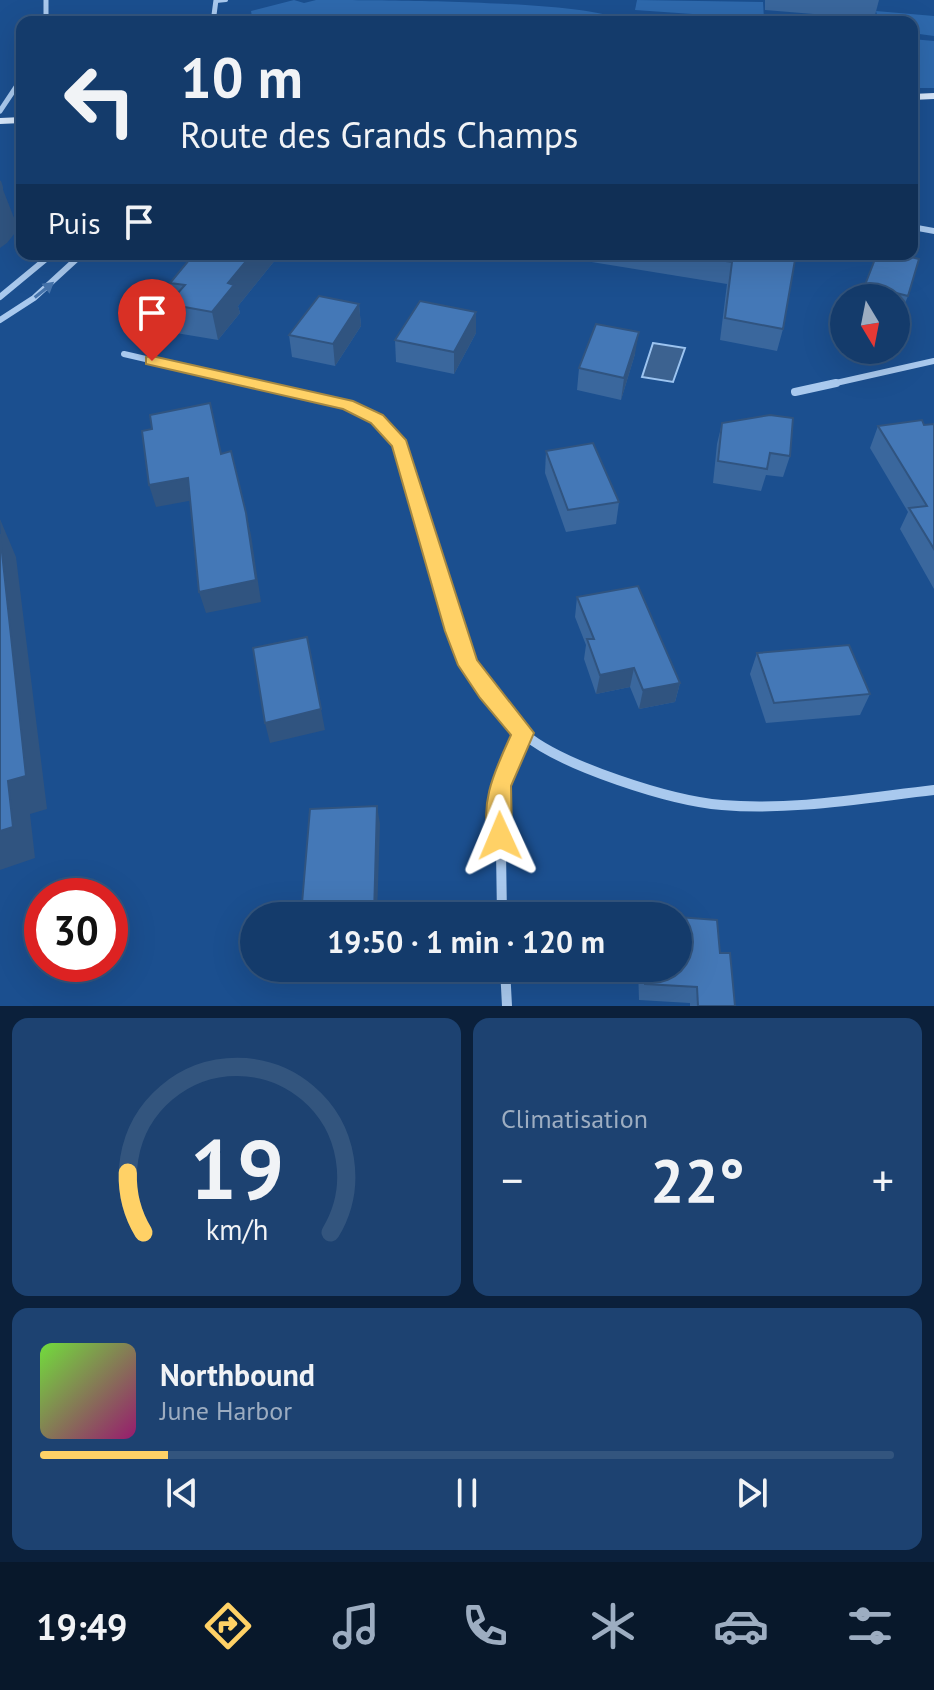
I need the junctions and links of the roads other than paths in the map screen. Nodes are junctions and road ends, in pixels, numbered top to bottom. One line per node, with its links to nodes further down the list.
1 (226, 0): 2 (lane)
2 (216, 1): 3 (street)
3 (214, 15)
4 (16, 87): 5 (street)
5 (0, 111)
6 (45, 260): 8 (street)
7 (75, 260): 9 (street, one-way to 7)
8 (0, 297)
9 (0, 320)
10 (124, 354): 13 (street)
11 (934, 361): 12 (street)
12 (795, 392)
13 (523, 733): 14 (street); 15 (street)
14 (934, 790)
15 (502, 902)
16 (506, 982): 17 (street)
17 (507, 1006)

